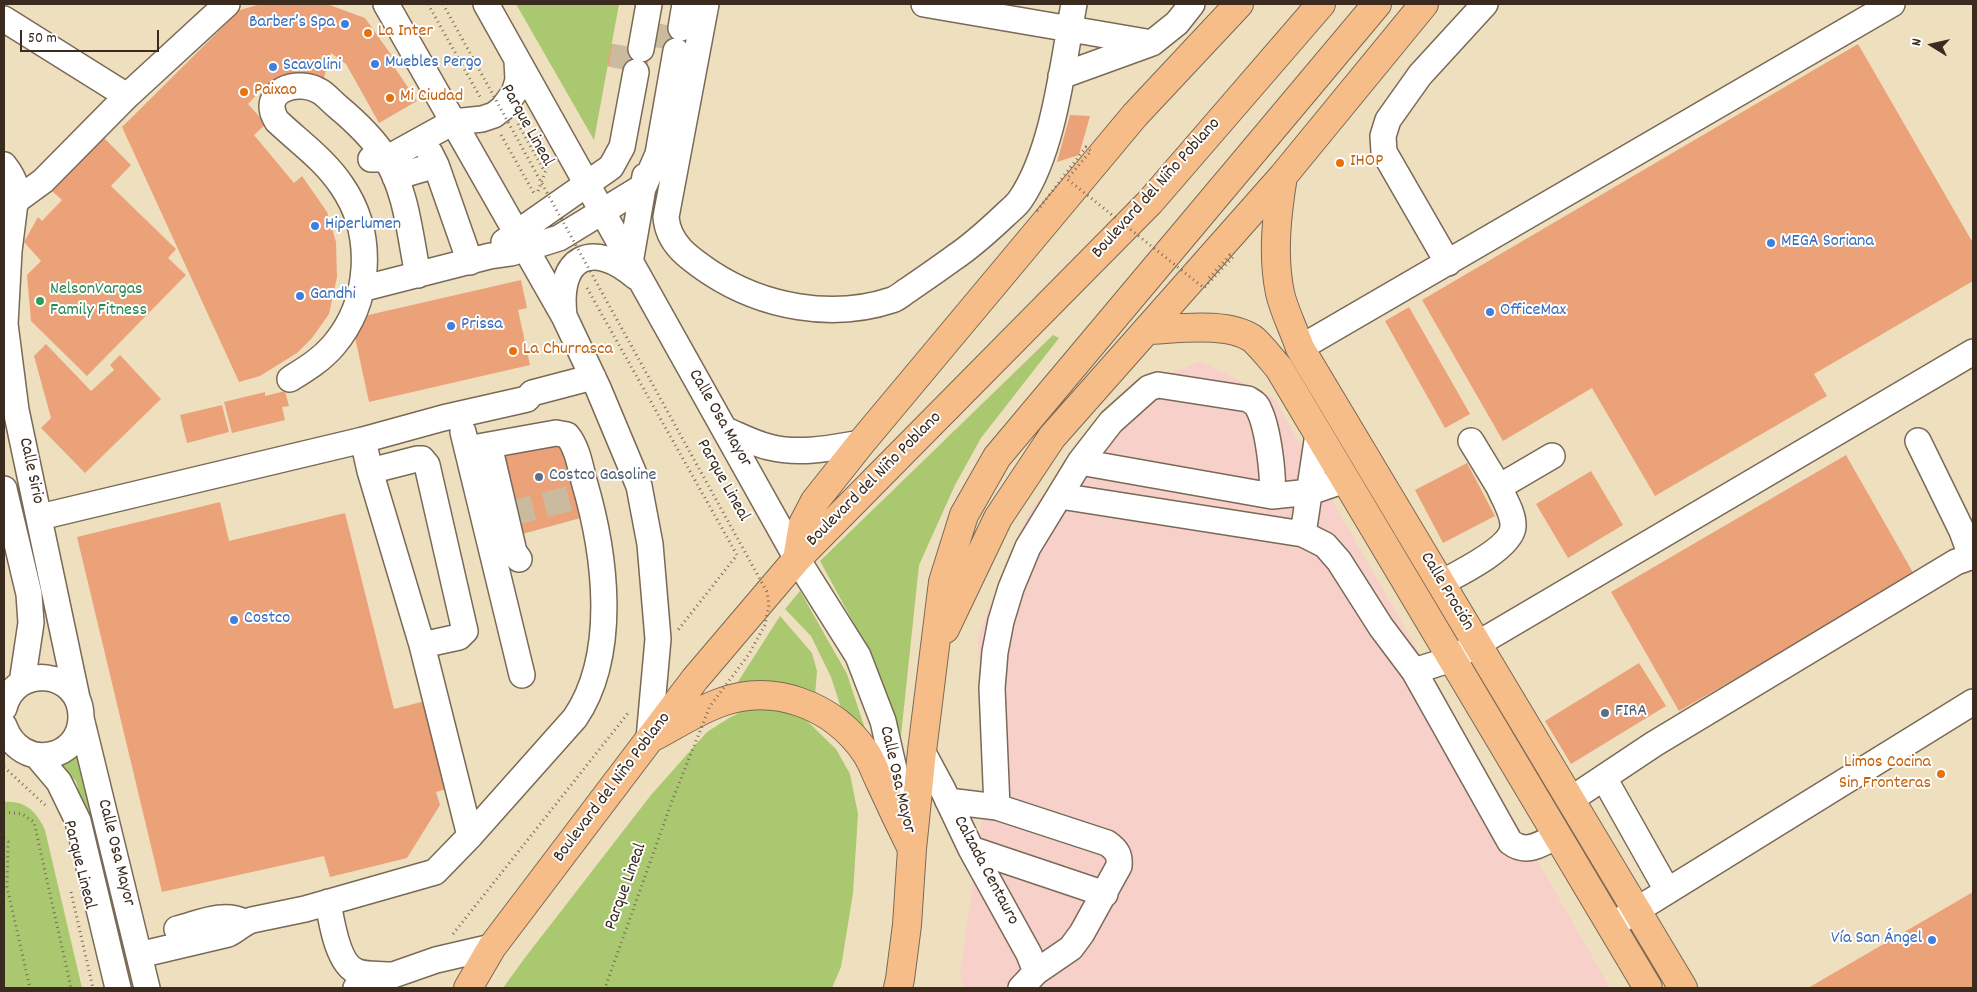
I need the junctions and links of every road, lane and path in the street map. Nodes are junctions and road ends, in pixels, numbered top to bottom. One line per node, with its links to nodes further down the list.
1 (227, 4): 25 (street)
2 (443, 4): 125 (path, Parque Lineal, bridge)
3 (486, 4): 23 (street, Calle Osa Mayor)
4 (633, 4): 21 (street)
5 (641, 4): 21 (street)
6 (649, 4): 21 (street)
7 (685, 4): 21 (street)
8 (706, 4): 35 (street)
9 (924, 4): 20 (street)
10 (1074, 4): 20 (street)
11 (1192, 4): 22 (street)
12 (1321, 4): 76 (main road, Boulevard del Niño Poblano)
13 (1377, 4): 81 (main road)
14 (1424, 4): 31 (main road)
15 (1892, 4): 40 (street)
16 (384, 6): 26 (street)
17 (1239, 6): 58 (main road)
18 (1475, 7): 40 (street)
19 (4, 19): 25 (street)
20 (1070, 29): 22 (street); 24 (street)
21 (654, 42): 33 (street); 34 (street)
22 (1152, 43): 24 (street)
23 (517, 61): 26 (street); 33 (street, Calle Osa Mayor)
24 (1061, 76): 35 (street)
25 (127, 96): 36 (street)
26 (450, 115): 28 (street); 38 (street)
27 (519, 123): 30 (path)
28 (383, 160): 32 (street); 32 (street); 39 (street); 42 (street)
29 (4, 166): 36 (street)
30 (545, 172)
31 (1283, 176): 46 (main road); 47 (main road, Calle Proción)
32 (341, 184): 44 (street)
33 (586, 184): 37 (street, Calle Osa Mayor); 38 (street)
34 (644, 186): 37 (street); 41 (street)
35 (1028, 206): 43 (path, bridge)
36 (12, 212): 51 (street, Calle Sirio)
37 (602, 212): 38 (street); 41 (street, Calle Osa Mayor)
38 (522, 241): 39 (street); 45 (street)
39 (480, 259): 42 (street)
40 (1448, 263): 47 (street)
41 (635, 271): 45 (street); 53 (street, Calle Osa Mayor)
42 (418, 275): 44 (street)
43 (1208, 279)
44 (361, 289): 49 (street)
45 (564, 316): 50 (street)
46 (1147, 330): 54 (main road, Calle Proción); 81 (main road)
47 (1300, 348): 77 (main road, Calle Proción)
48 (1973, 352): 79 (street)
49 (290, 379)
50 (596, 382): 52 (street); 90 (street)
51 (10, 412): 71 (street, Calle Sirio)
52 (459, 415): 55 (street); 59 (street)
53 (726, 430): 58 (street); 76 (street, Calle Osa Mayor)
54 (1318, 434): 64 (main road, Calle Proción); 67 (street)
55 (363, 440): 62 (street); 71 (street)
56 (1471, 442): 65 (street)
57 (1918, 442): 74 (street)
58 (861, 443): 76 (main road)
59 (478, 447): 75 (street); 84 (street); 100 (street)
60 (1552, 456): 65 (street)
61 (1080, 462): 63 (street); 68 (street); 69 (street)
62 (370, 471): 80 (street); 80 (street)
63 (1177, 479): 69 (street); 70 (street)
64 (1345, 480): 67 (street); 82 (main road, Calle Proción)
65 (1499, 487): 77 (street)
66 (4, 489): 85 (street, Calle Sirio)
67 (1310, 492): 69 (street); 72 (street)
68 (1060, 496): 70 (street); 97 (street)
69 (1272, 496)
70 (1171, 513): 72 (street)
71 (40, 517): 88 (street, Calle Sirio)
72 (1303, 534): 83 (street)
73 (737, 555): 78 (path)
74 (1972, 556): 94 (street)
75 (519, 559)
76 (797, 559): 90 (main road, Boulevard del Niño Poblano); 103 (street, Calle Osa Mayor)
77 (1441, 583): 79 (main road, Calle Proción)
78 (672, 637)
79 (1477, 644): 82 (street); 95 (main road, Calle Proción)
80 (422, 645): 100 (street)
81 (933, 655): 91 (main road)
82 (1452, 659): 83 (street); 101 (main road, Calle Proción)
83 (1414, 671): 101 (street)
84 (522, 676)
85 (10, 694): 88 (street)
86 (1973, 702): 108 (street)
87 (634, 706): 115 (path)
88 (79, 708): 92 (street); 113 (street, Calle Osa Mayor)
89 (4, 726): 92 (street, Calle Osa Mayor)
90 (649, 740): 103 (main road); 114 (main road, Boulevard del Niño Poblano)
91 (922, 751): 96 (street, Calzada Centauro); 103 (main road)
92 (22, 754): 121 (street, Calle Osa Mayor)
93 (4, 767): 98 (path, Parque Lineal)
94 (1604, 778): 95 (street); 108 (street)
95 (1570, 800): 105 (main road, Calle Proción)
96 (948, 801): 97 (street); 104 (street, Calzada Centauro)
97 (998, 808): 109 (street)
98 (48, 809)
99 (4, 812): 119 (path)
100 (470, 836): 110 (street)
101 (1557, 836): 107 (main road, Calle Proción)
102 (4, 838): 118 (path)
103 (912, 849): 126 (main road)
104 (972, 849): 109 (street); 117 (street, Calzada Centauro)
105 (1613, 871): 107 (main road); 111 (main road, Calle Proción)
106 (69, 883): 120 (path, Parque Lineal)
107 (1588, 887): 112 (main road, Calle Proción)
108 (1668, 890): 111 (street)
109 (1104, 894): 117 (street)
110 (328, 902): 113 (street); 116 (street)
111 (1636, 910): 112 (street); 128 (main road, Calle Proción)
112 (1611, 926): 127 (main road, Calle Proción)
113 (137, 946): 122 (street, Calle Osa Mayor)
114 (492, 947): 115 (street); 124 (main road, Boulevard del Niño Poblano)
115 (436, 960): 116 (street)
116 (394, 976): 123 (street)
117 (1028, 980)
118 (30, 988)
119 (71, 988)
120 (93, 988)
121 (118, 988)
122 (147, 988)
123 (356, 988)
124 (468, 988)
125 (605, 988)
126 (898, 988)
127 (1648, 988)
128 (1683, 988)

